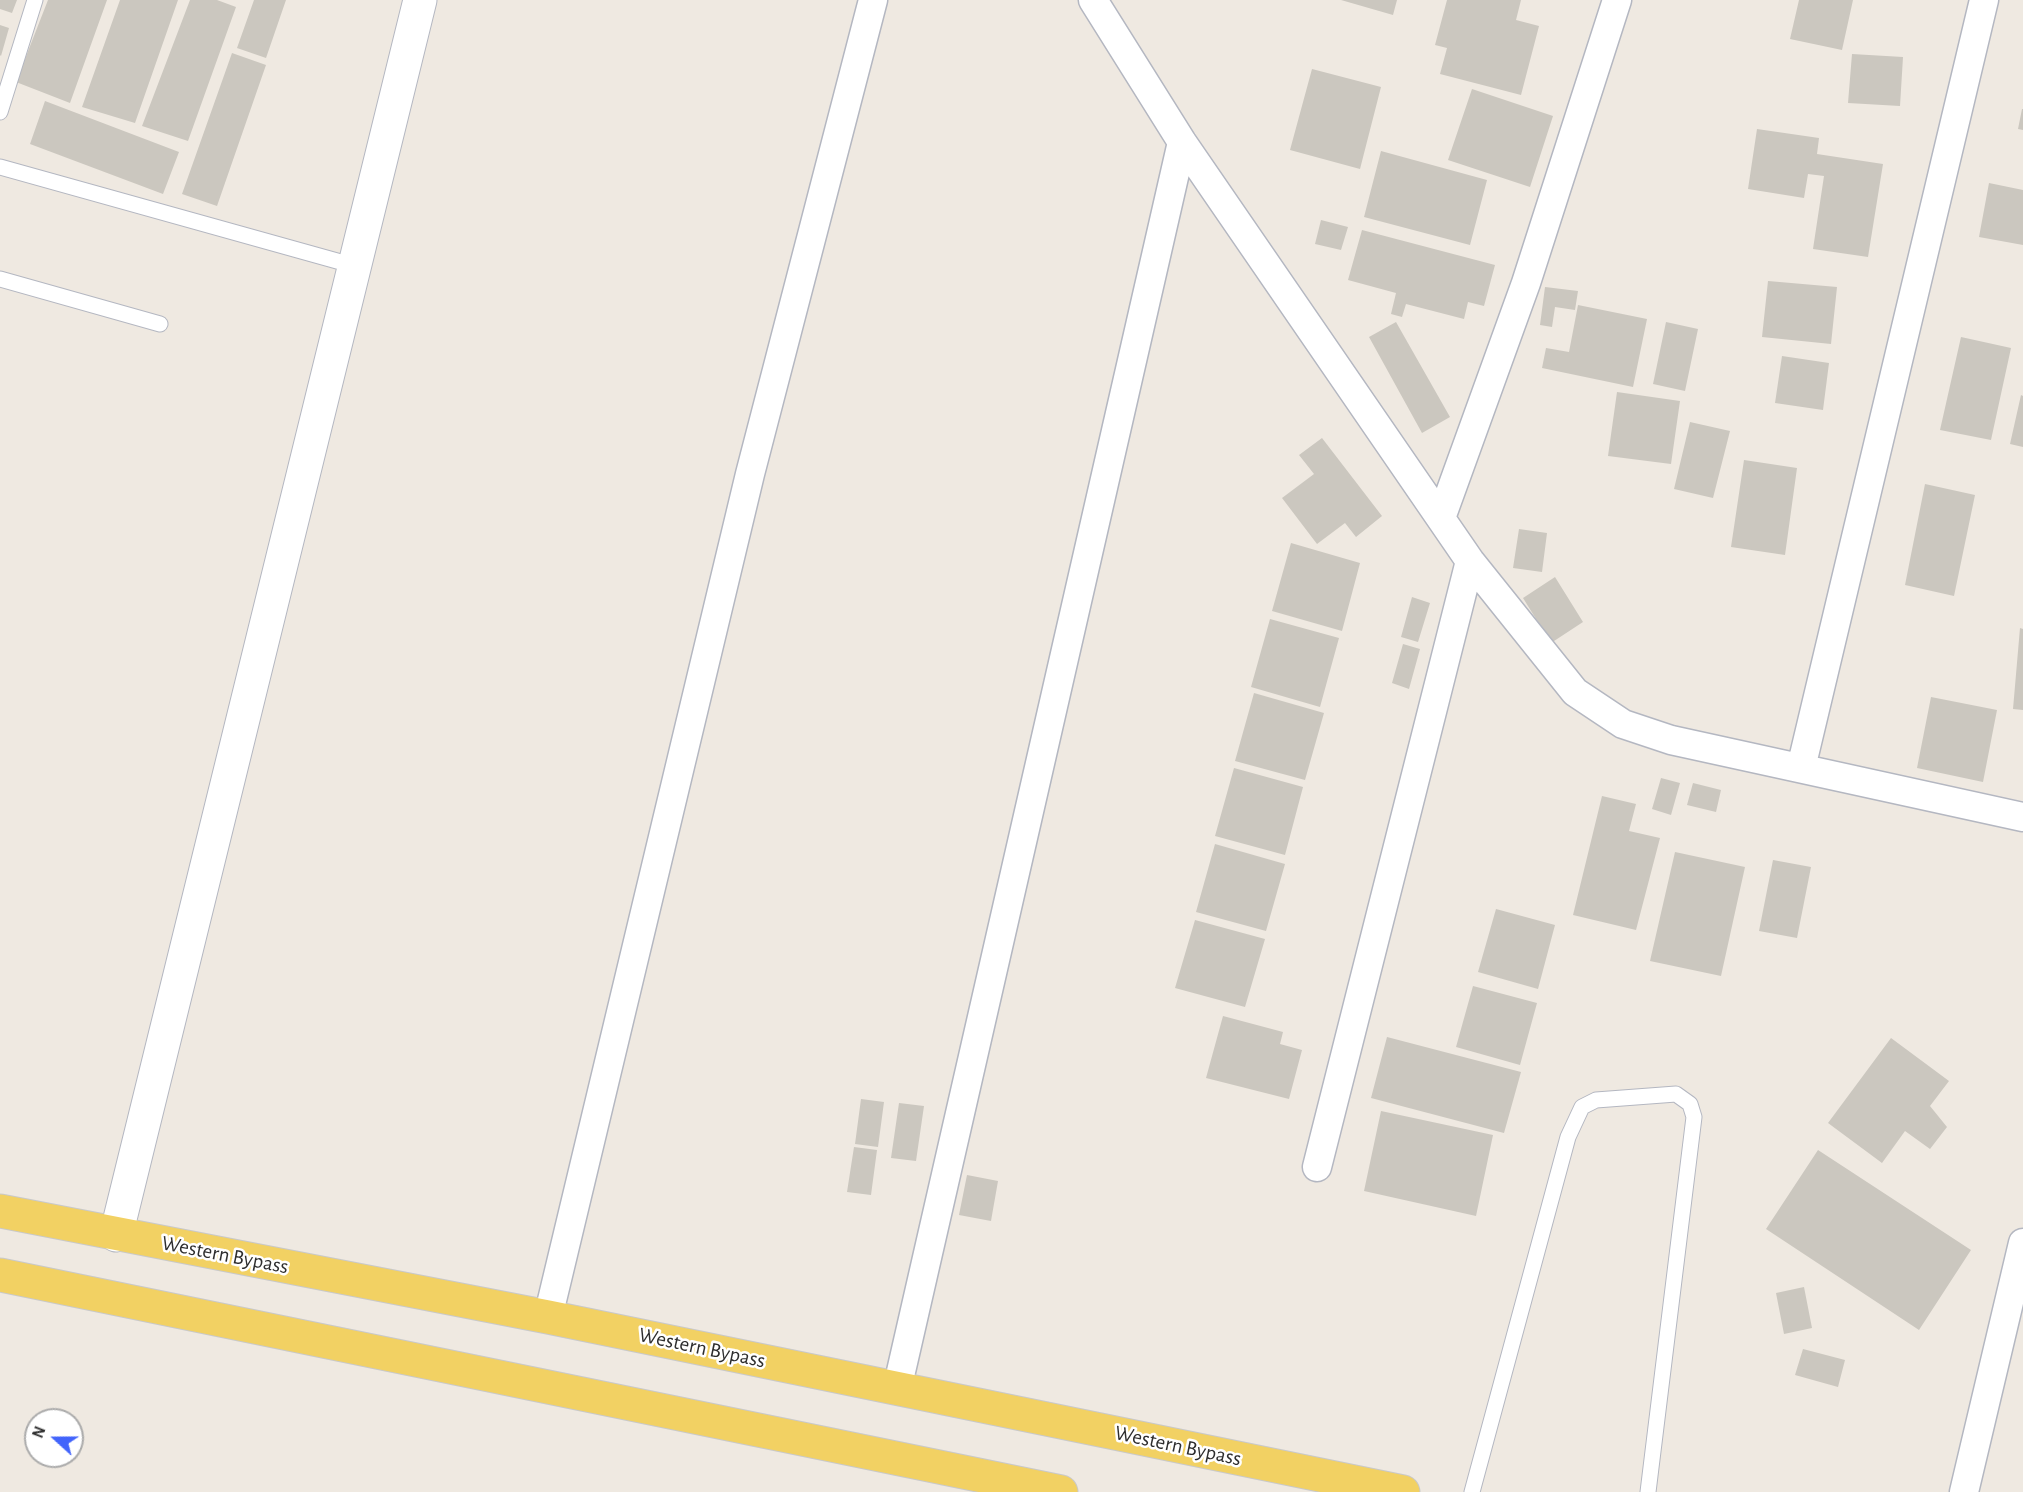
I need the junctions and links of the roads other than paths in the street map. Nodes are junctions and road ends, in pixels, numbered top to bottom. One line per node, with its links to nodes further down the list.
1 (34, 0): 7 (lane)
2 (420, 0): 10 (street)
3 (873, 0): 22 (street)
4 (1093, 0): 8 (street)
5 (1617, 0): 13 (street)
6 (1984, 0): 15 (street)
7 (0, 112)
8 (1182, 142): 13 (street); 23 (street)
9 (0, 167): 10 (lane)
10 (355, 266): 19 (street)
11 (0, 279): 12 (lane)
12 (160, 324)
13 (1441, 518): 14 (street)
14 (1470, 561): 15 (street); 17 (street)
15 (1801, 768): 16 (street)
16 (2023, 817)
17 (1317, 1167)
18 (0, 1211): 19 (main road, Western Bypass)
19 (116, 1235): 22 (main road, Western Bypass)
20 (2023, 1242): 28 (street)
21 (0, 1275): 24 (main road)
22 (548, 1317): 23 (main road, Western Bypass)
23 (897, 1389): 25 (main road, Western Bypass)
24 (1061, 1492)
25 (1403, 1492)
26 (1472, 1492): 27 (lane)
27 (1648, 1492)
28 (1964, 1492)

